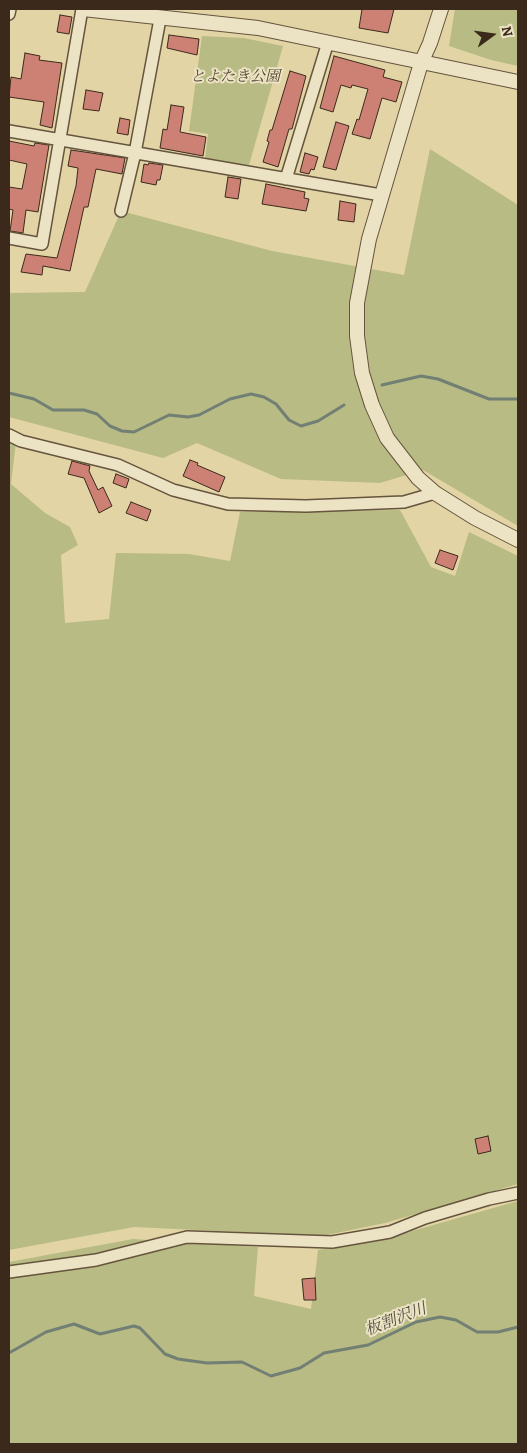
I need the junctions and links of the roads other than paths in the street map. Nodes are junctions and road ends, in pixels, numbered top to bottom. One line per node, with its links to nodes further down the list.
1 (10, 9): 4 (street)
2 (82, 9): 5 (street); 10 (street)
3 (440, 9): 7 (street)
4 (9, 14)
5 (160, 19): 6 (street); 11 (street)
6 (328, 42): 7 (street); 12 (street)
7 (421, 63): 8 (street); 13 (street)
8 (518, 82)
9 (9, 131): 10 (street)
10 (58, 140): 11 (street); 15 (street)
11 (135, 153): 12 (street); 14 (street)
12 (286, 179): 13 (street)
13 (381, 195): 17 (street)
14 (120, 211)
15 (9, 238)
16 (9, 434): 17 (street)
17 (435, 493): 18 (street)
18 (518, 540)
19 (518, 1193): 20 (street)
20 (9, 1272)

